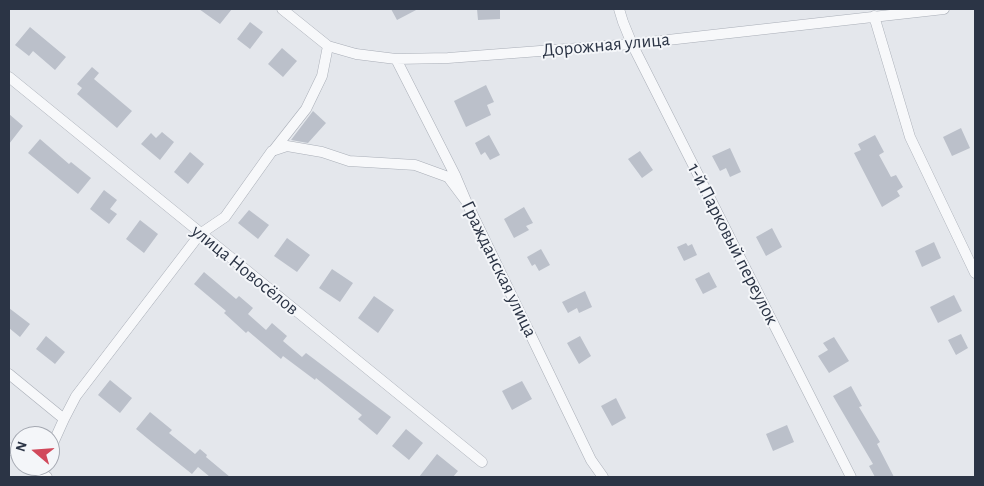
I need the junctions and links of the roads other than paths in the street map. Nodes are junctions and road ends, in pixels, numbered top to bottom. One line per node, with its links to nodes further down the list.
1 (282, 9): 6 (street, Дорожная улица)
2 (619, 9): 5 (street, 1-й Парковый переулок)
3 (944, 9): 4 (street, Дорожная улица)
4 (874, 16): 5 (street, Дорожная улица); 12 (street)
5 (632, 44): 7 (street, Дорожная улица); 18 (street, 1-й Парковый переулок)
6 (328, 46): 7 (street, Дорожная улица); 9 (street)
7 (396, 59): 10 (street, Гражданская улица)
8 (9, 77): 11 (street, улица Новосёлов)
9 (272, 151): 10 (street); 11 (street)
10 (466, 201): 17 (street, Гражданская улица)
11 (200, 234): 14 (street); 16 (street, улица Новосёлов)
12 (975, 273)
13 (9, 374): 14 (street)
14 (64, 419): 15 (street)
15 (60, 428)
16 (482, 462)
17 (603, 477)
18 (851, 477)

